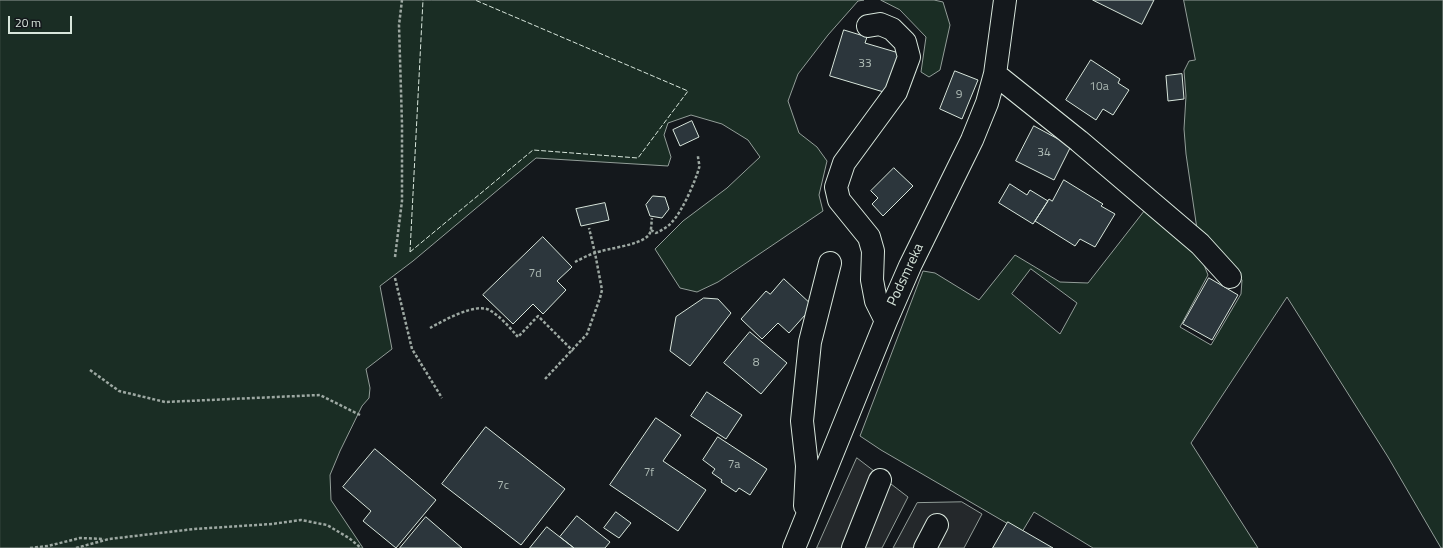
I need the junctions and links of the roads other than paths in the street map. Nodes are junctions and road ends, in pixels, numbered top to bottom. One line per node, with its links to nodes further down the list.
1 (1005, 0): 3 (street, Podsmreka)
2 (868, 26): 6 (street)
3 (995, 74): 5 (street); 6 (street, Podsmreka)
4 (830, 263): 8 (street)
5 (1230, 277)
6 (886, 321): 8 (street, Podsmreka)
7 (880, 480): 11 (street)
8 (804, 523): 10 (street, Podsmreka)
9 (937, 525): 12 (street)
10 (794, 548)
11 (853, 548)
12 (925, 548)

